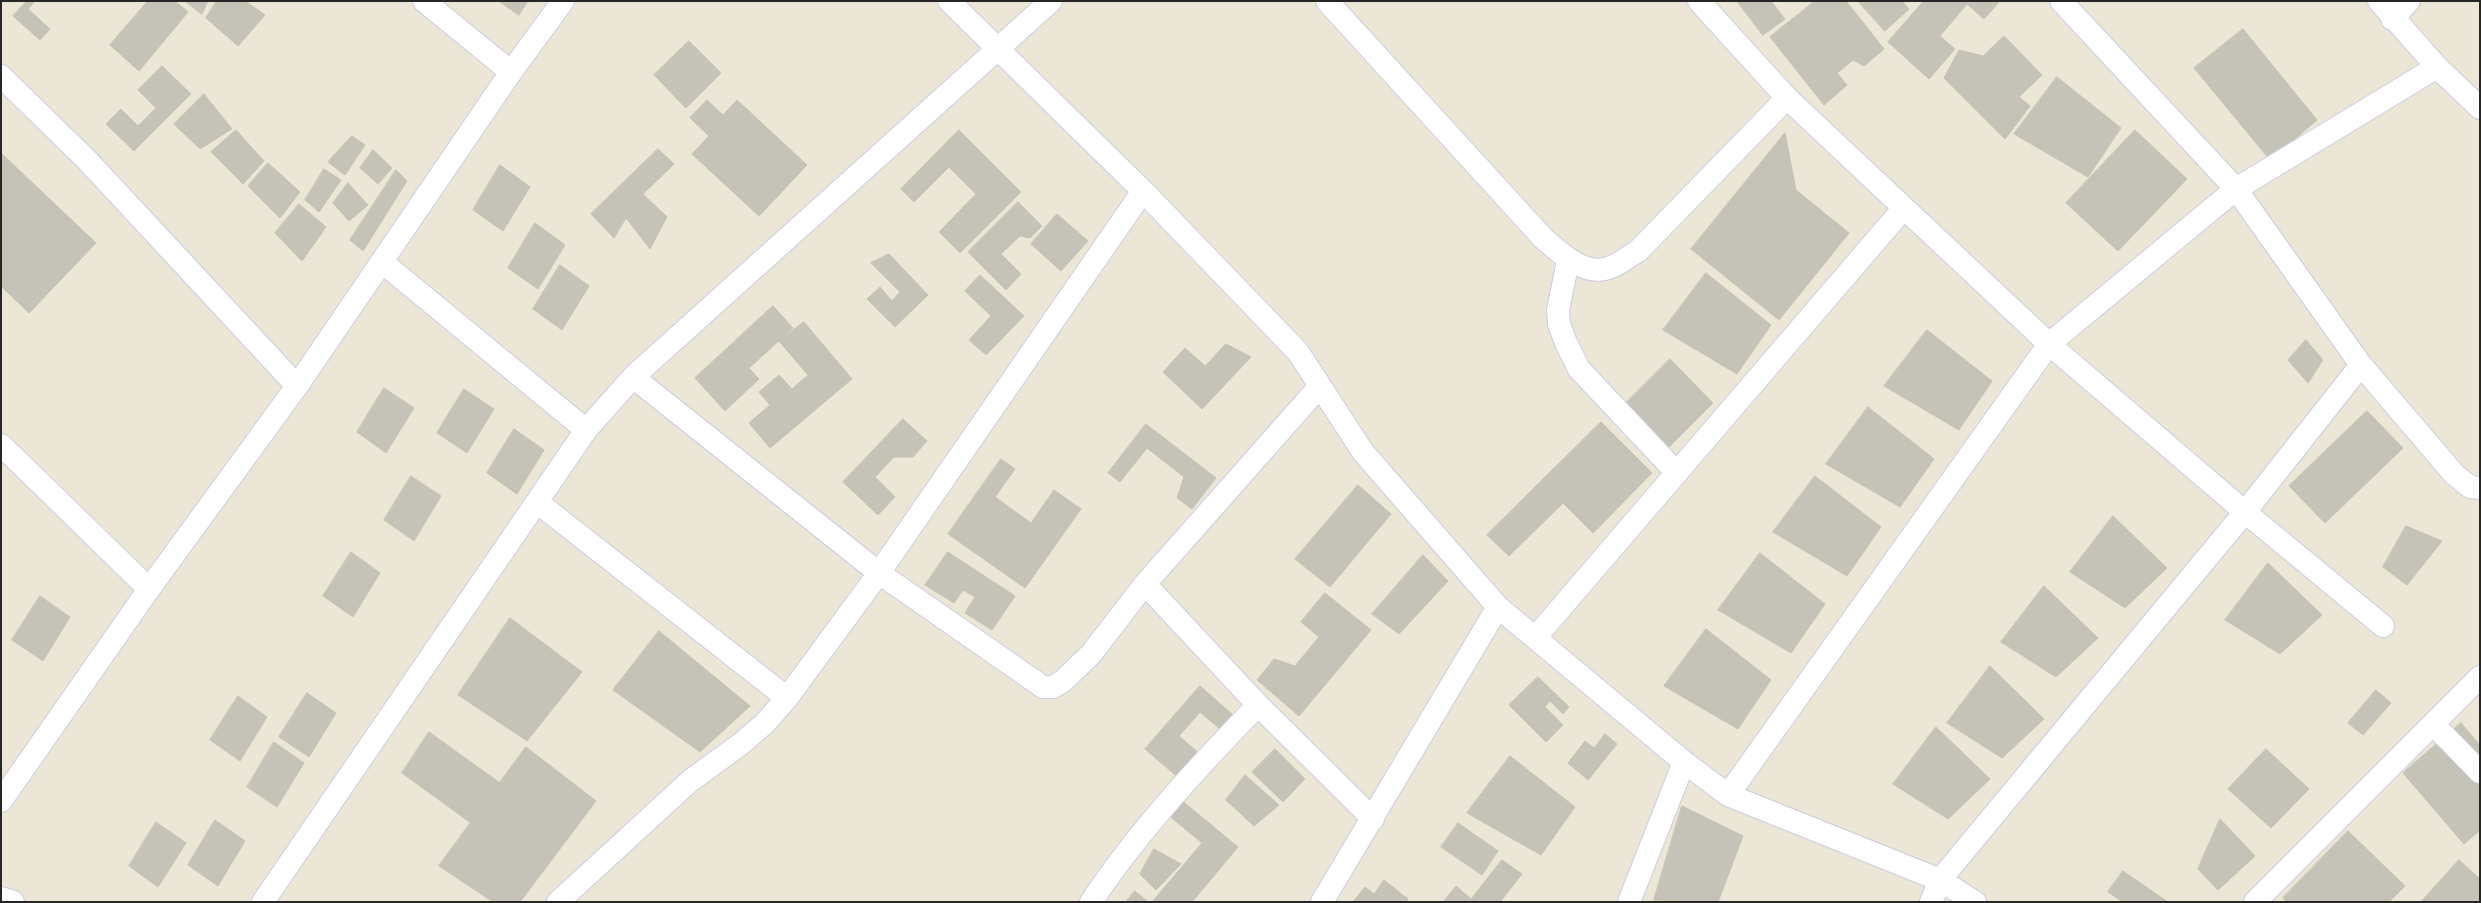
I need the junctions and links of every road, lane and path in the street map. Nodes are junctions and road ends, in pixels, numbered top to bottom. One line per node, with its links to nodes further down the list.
1 (424, 1): 13 (street)
2 (563, 1): 13 (street)
3 (949, 1): 11 (street)
4 (1051, 1): 11 (street)
5 (1327, 1): 20 (street)
6 (1699, 1): 15 (street)
7 (2379, 1): 10 (street)
8 (2410, 1): 10 (street)
9 (2063, 2): 17 (street)
10 (2392, 19): 12 (street)
11 (1000, 49): 18 (street); 24 (street)
12 (2437, 67): 16 (street); 17 (street)
13 (511, 72): 21 (street)
14 (1, 76): 25 (street)
15 (1787, 98): 19 (street); 20 (street)
16 (2480, 108)
17 (2236, 189): 22 (street); 23 (street)
18 (1143, 191): 26 (street); 33 (street)
19 (1903, 209): 22 (street); 29 (street)
20 (1568, 261): 29 (street)
21 (382, 262): 25 (street); 27 (street)
22 (2049, 344): 32 (street); 45 (street)
23 (2362, 365): 30 (street); 32 (street)
24 (633, 377): 27 (street); 33 (street)
25 (297, 386): 35 (street)
26 (1320, 386): 34 (street); 36 (street)
27 (586, 430): 31 (street)
28 (1, 444): 35 (street)
29 (1677, 472): 38 (street)
30 (2480, 488)
31 (537, 502): 40 (street); 51 (street)
32 (2245, 512): 37 (street); 48 (street)
33 (879, 573): 34 (street); 40 (street)
34 (1145, 584): 41 (street)
35 (149, 589): 46 (street)
36 (1498, 607): 38 (street); 47 (street)
37 (2383, 626)
38 (1535, 638): 43 (street)
39 (2480, 677): 42 (street)
40 (787, 698): 52 (street)
41 (1258, 705): 47 (street); 53 (street)
42 (2433, 724): 44 (street); 58 (street)
43 (1684, 762): 45 (street); 55 (street)
44 (2480, 772)
45 (1728, 795): 48 (street)
46 (1, 801)
47 (1373, 819): 54 (street)
48 (1940, 880): 56 (street); 57 (street)
49 (1, 898): 50 (street)
50 (13, 902)
51 (263, 902)
52 (558, 902)
53 (1091, 902)
54 (1322, 902)
55 (1629, 902)
56 (1931, 902)
57 (1976, 902)
58 (2255, 902)

